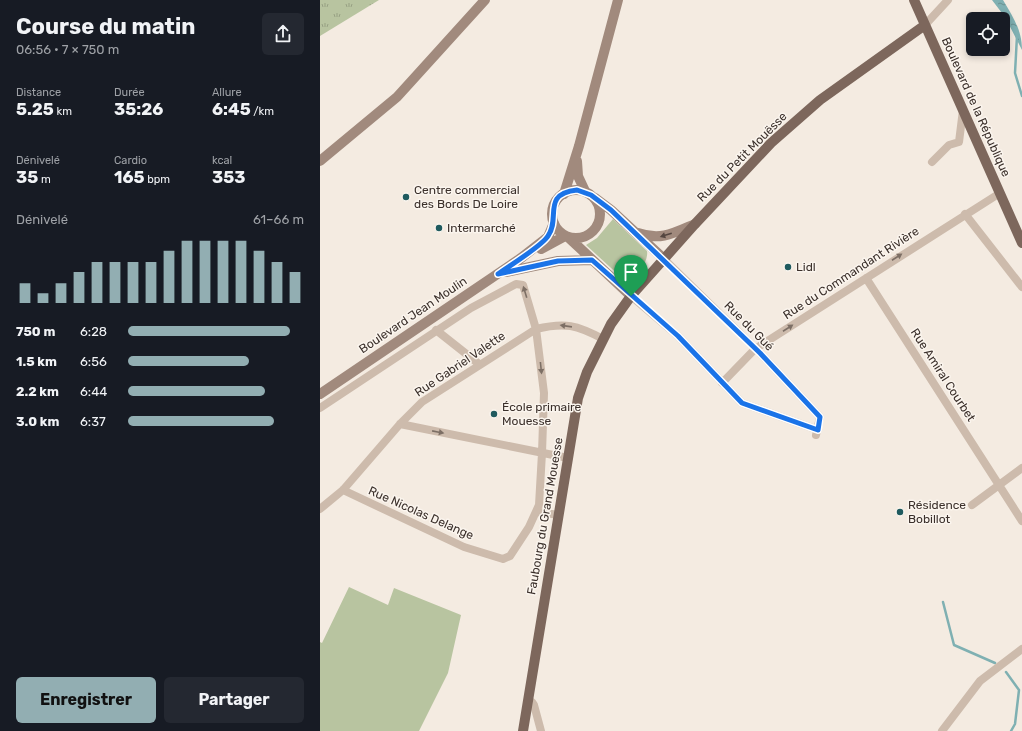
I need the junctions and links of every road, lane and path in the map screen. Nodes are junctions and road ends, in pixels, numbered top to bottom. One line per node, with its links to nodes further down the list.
1 (486, 0): 8 (main road)
2 (618, 0): 7 (main road)
3 (914, 0): 5 (main road, Boulevard de la République)
4 (948, 0): 5 (street)
5 (925, 25): 6 (main road, Boulevard de la République); 15 (main road, Rue du Petit Mouësse)
6 (963, 110): 9 (street); 11 (main road, Boulevard de la République)
7 (579, 146): 10 (main road); 12 (main road)
8 (320, 161)
9 (932, 162)
10 (588, 193): 12 (main road); 16 (main road); 17 (main road)
11 (1000, 193): 13 (street, Rue du Commandant Rivière); 18 (main road, Boulevard de la République)
12 (564, 194): 14 (main road)
13 (964, 214): 23 (street, Rue du Commandant Rivière, one-way to 13); 24 (street)
14 (554, 223): 17 (main road); 19 (main road)
15 (695, 224): 16 (main road, one-way to 16); 20 (main road, Rue du Petit Mouësse)
16 (636, 232): 20 (main road)
17 (567, 236): 19 (main road); 21 (main road)
18 (1022, 243)
19 (521, 258): 22 (main road, Boulevard Jean Moulin)
20 (664, 259): 25 (main road, Faubourg du Grand Mouesse); 29 (street, Rue du Gué)
21 (592, 260): 22 (main road); 25 (main road)
22 (498, 274): 32 (main road, Boulevard Jean Moulin)
23 (866, 278): 29 (street, Rue du Commandant Rivière, one-way to 23); 38 (street, Rue Amiral Courbet)
24 (1022, 287)
25 (631, 296): 28 (main road, Faubourg du Grand Mouesse); 31 (street)
26 (536, 329): 27 (street, Faubourg du Grand Mouesse, one-way to 27); 28 (street, Rue Gabriel Valette, one-way to 26); 30 (street, Rue Gabriel Valette); 35 (street, Faubourg du Grand Mouesse, one-way to 35)
27 (436, 330): 30 (street); 33 (street)
28 (603, 339): 36 (main road, Faubourg du Grand Mouesse)
29 (755, 349): 31 (street, Rue du Commandant Rivière); 31 (street, Rue du Gué)
30 (479, 364): 34 (street, Rue Gabriel Valette)
31 (722, 383)
32 (320, 394)
33 (320, 408)
34 (400, 424): 35 (street, one-way to 35); 39 (street, Rue Gabriel Valette)
35 (542, 453): 36 (street); 42 (street, Faubourg du Grand Mouesse)
36 (568, 458): 43 (main road, Faubourg du Grand Mouesse)
37 (1022, 468): 38 (street)
38 (1000, 485): 40 (street); 44 (street, Rue Amiral Courbet)
39 (343, 490): 41 (street, Rue Gabriel Valette); 42 (street, Rue Nicolas Delange)
40 (972, 505)
41 (320, 509)
42 (537, 512): 43 (street)
43 (559, 515): 46 (main road, Faubourg du Grand Mouesse)
44 (1022, 521)
45 (1022, 649): 51 (street)
46 (528, 702): 47 (main road, Faubourg du Grand Mouesse); 48 (street)
47 (525, 720): 48 (street); 49 (main road, Faubourg du Grand Mouesse)
48 (537, 720): 50 (street)
49 (523, 731)
50 (541, 731)
51 (942, 731)

